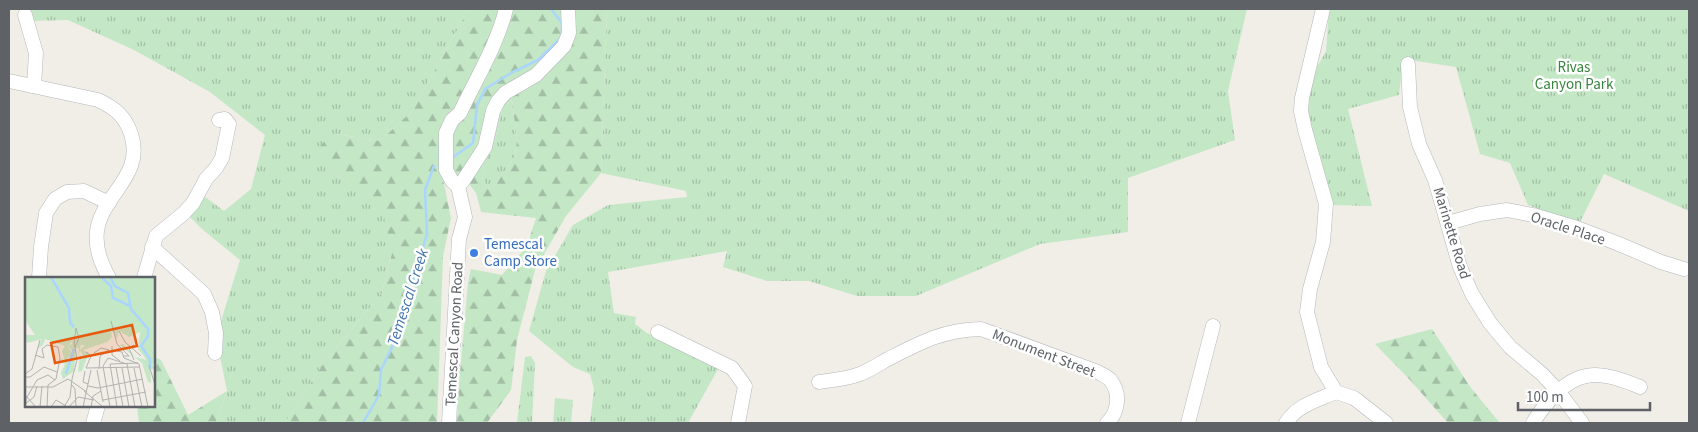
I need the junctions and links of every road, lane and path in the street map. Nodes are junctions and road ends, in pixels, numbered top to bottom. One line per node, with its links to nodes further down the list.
1 (506, 9): 9 (street, Temescal Canyon Road)
2 (568, 9): 9 (street)
3 (1323, 9): 23 (street)
4 (25, 15): 7 (street)
5 (1408, 64): 11 (street, Marinette Road)
6 (9, 81): 7 (street)
7 (34, 86): 10 (street)
8 (219, 120): 12 (street)
9 (458, 186): 26 (street, Temescal Canyon Road)
10 (109, 203): 14 (street); 15 (street)
11 (1448, 223): 13 (street, Oracle Place); 22 (street, Marinette Road)
12 (152, 246): 16 (street); 19 (street)
13 (1684, 269)
14 (39, 277)
15 (109, 277)
16 (144, 277)
17 (1213, 326): 29 (street)
18 (658, 332): 27 (street)
19 (215, 353)
20 (819, 382): 28 (street, Monument Street)
21 (1640, 387): 22 (street)
22 (1558, 391): 32 (street); 33 (street, Marinette Road)
23 (1336, 392): 30 (street); 31 (street)
24 (98, 407): 25 (street)
25 (93, 423)
26 (449, 423)
27 (738, 423)
28 (1107, 423)
29 (1188, 423)
30 (1286, 423)
31 (1386, 423)
32 (1533, 423)
33 (1582, 423)

